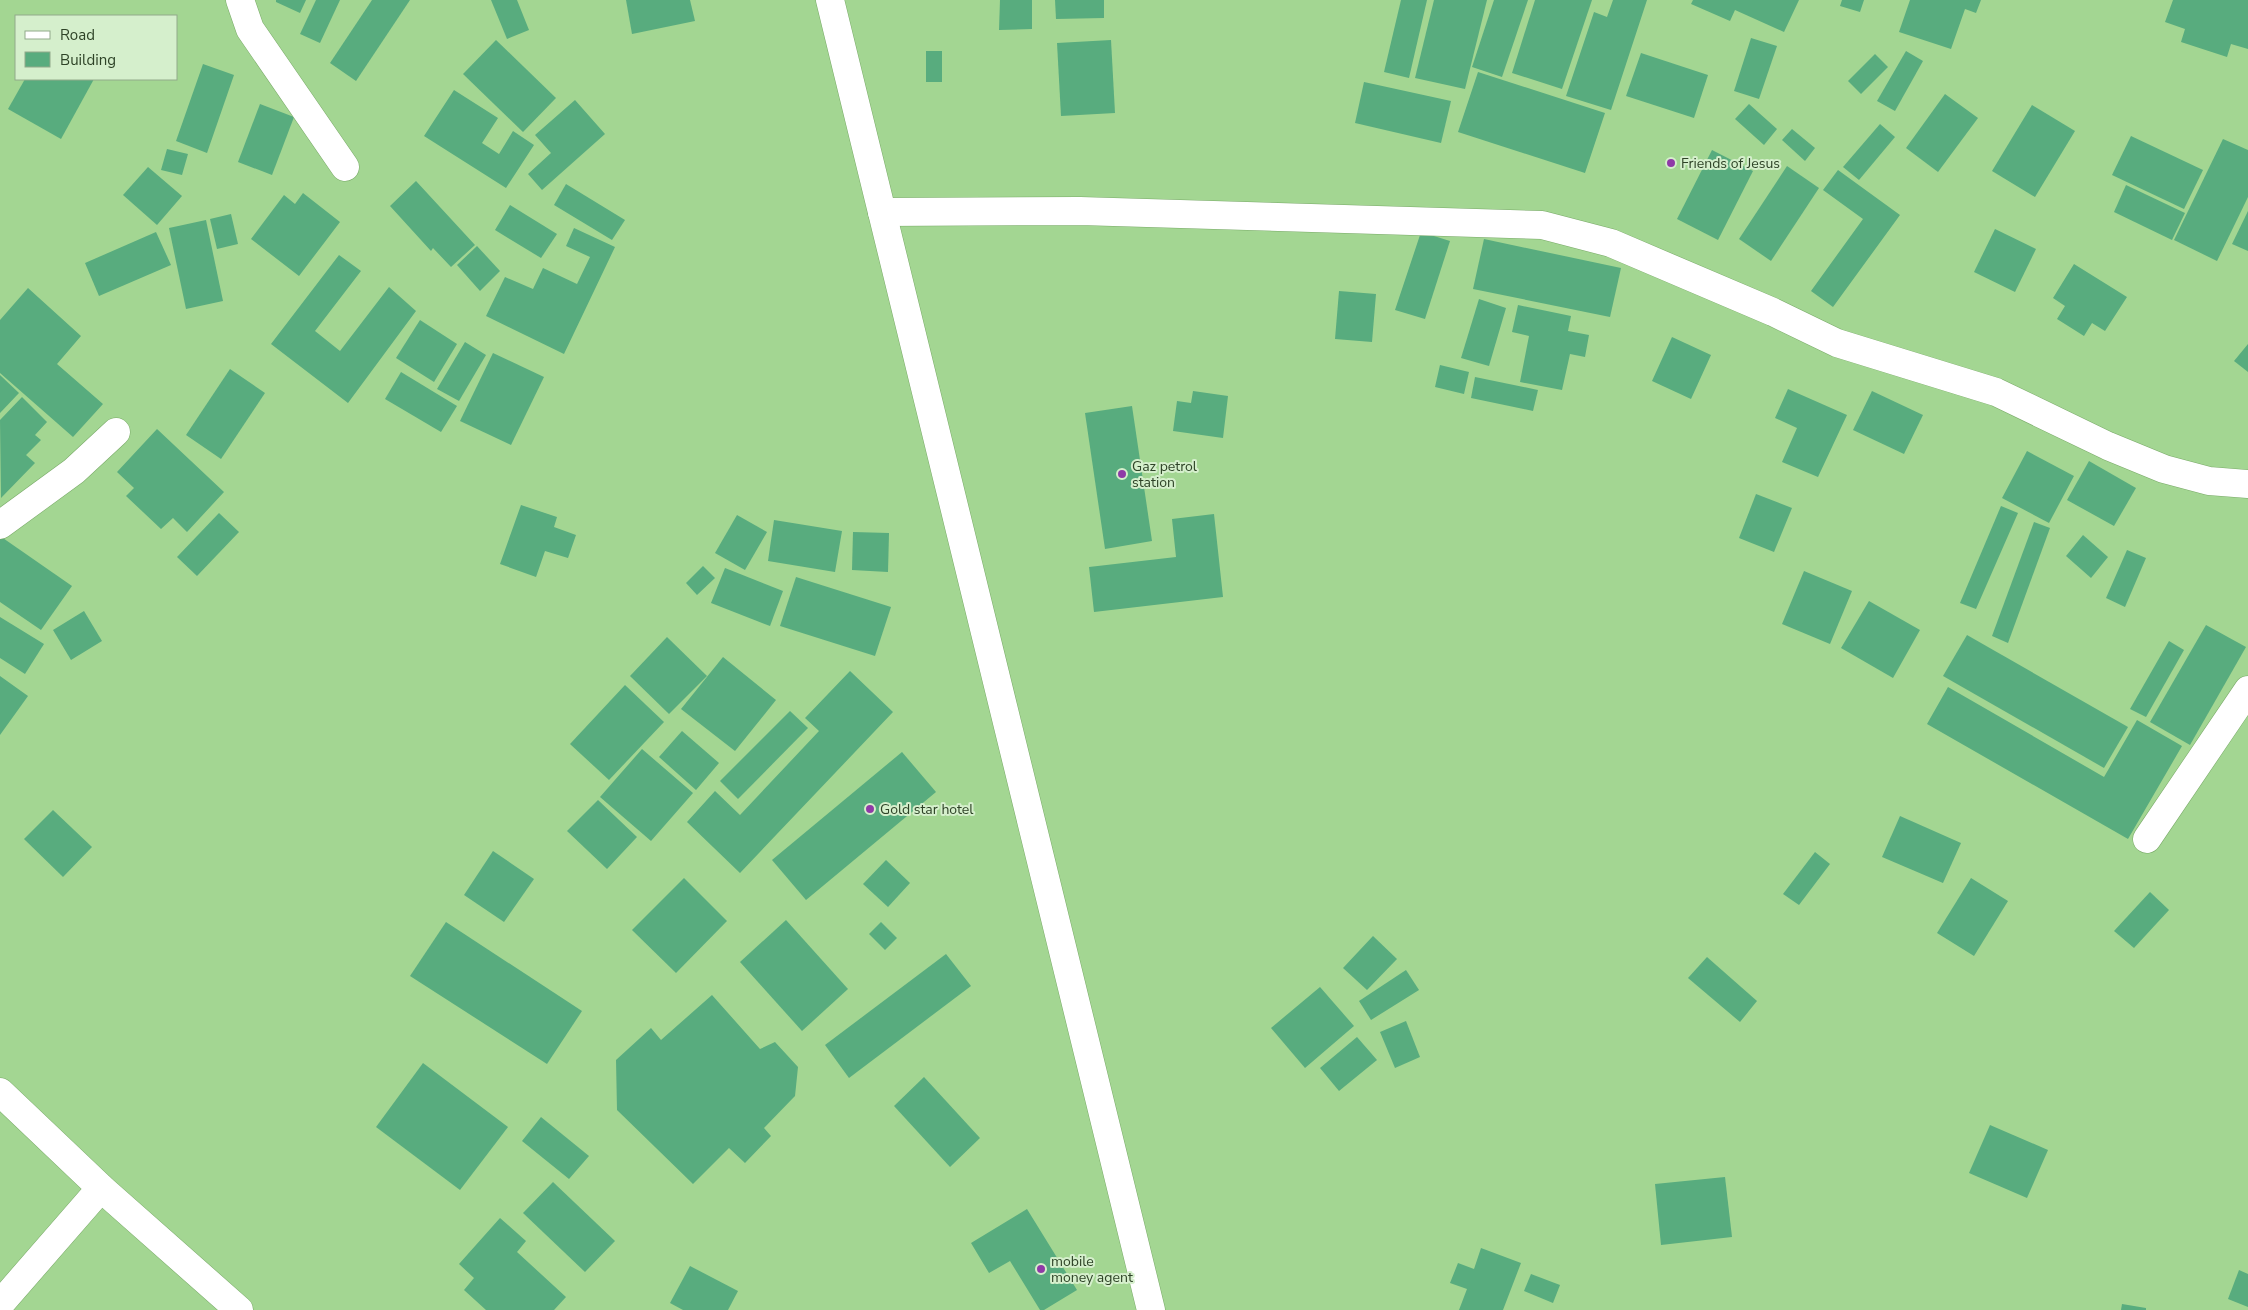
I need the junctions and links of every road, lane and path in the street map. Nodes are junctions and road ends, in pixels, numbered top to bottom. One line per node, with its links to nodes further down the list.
1 (240, 0): 3 (main road)
2 (830, 0): 4 (main road)
3 (345, 167)
4 (882, 212): 6 (main road); 14 (main road)
5 (116, 432): 7 (main road)
6 (2248, 484)
7 (0, 525)
8 (2248, 690): 9 (main road)
9 (2147, 839)
10 (0, 1092): 11 (main road)
11 (101, 1188): 12 (main road); 13 (main road)
12 (0, 1304)
13 (240, 1310)
14 (1151, 1310)

